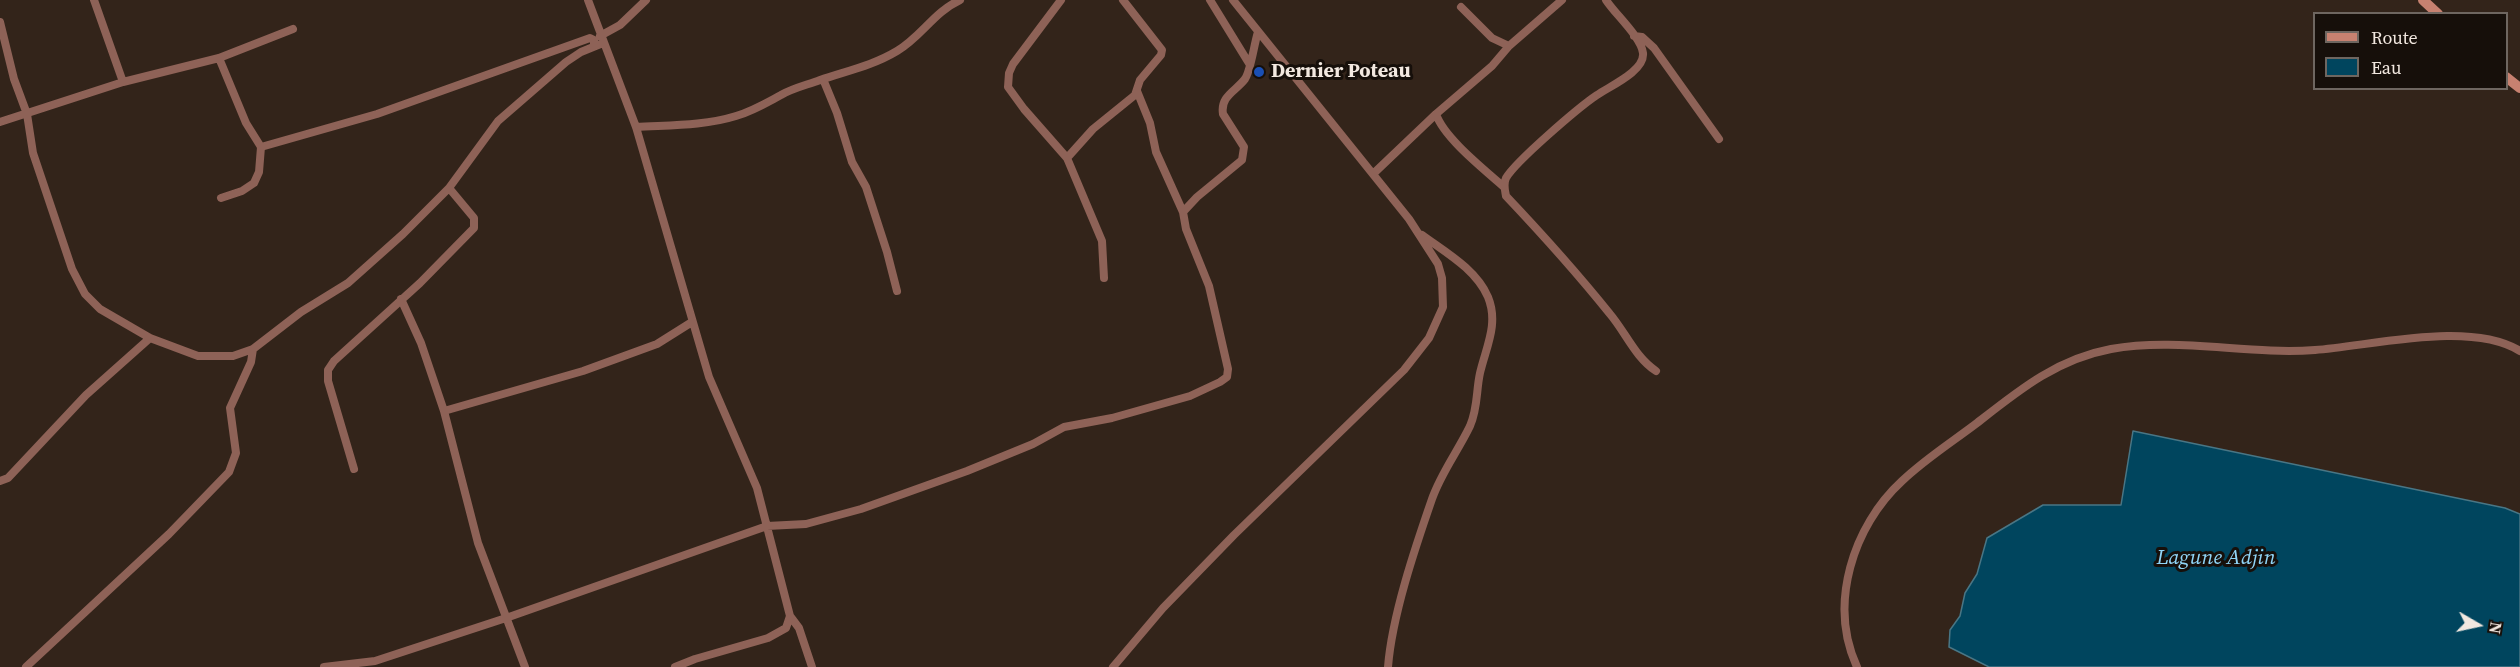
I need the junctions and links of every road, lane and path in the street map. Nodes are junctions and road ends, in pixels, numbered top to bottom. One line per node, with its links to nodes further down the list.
1 (94, 0): 25 (street)
2 (588, 0): 18 (street)
3 (646, 0): 18 (street)
4 (960, 0): 23 (street)
5 (1061, 0): 34 (street)
6 (1123, 0): 27 (street)
7 (1210, 0): 22 (street)
8 (1233, 0): 16 (street)
9 (1562, 0): 20 (street)
10 (1606, 0): 17 (street)
11 (2423, 0): 13 (street)
12 (1461, 7): 20 (street)
13 (2436, 12)
14 (0, 22): 28 (street)
15 (293, 29): 21 (street)
16 (1258, 32): 22 (street); 35 (street)
17 (1634, 36): 32 (street); 37 (street)
18 (601, 40): 19 (street); 31 (street)
19 (594, 46): 33 (street); 36 (street)
20 (1509, 46): 29 (street)
21 (219, 58): 25 (street); 33 (street)
22 (1250, 66): 39 (street)
23 (823, 79): 31 (street); 42 (street)
24 (2508, 79): 26 (street)
25 (123, 82): 28 (street)
26 (2520, 88)
27 (1137, 91): 34 (street); 39 (street)
28 (27, 114): 30 (street); 45 (street)
29 (1436, 114): 35 (street); 37 (street)
30 (0, 123)
31 (636, 127): 44 (street)
32 (1719, 139)
33 (261, 147): 38 (street)
34 (1067, 158): 41 (street)
35 (1373, 174): 40 (street)
36 (448, 188): 43 (street); 46 (street)
37 (1504, 188): 48 (street)
38 (222, 198)
39 (1183, 212): 52 (street)
40 (1415, 231): 60 (street); 61 (street)
41 (1104, 279)
42 (897, 291)
43 (401, 299): 49 (street); 50 (street)
44 (692, 322): 49 (street); 52 (street)
45 (150, 338): 46 (street); 51 (street)
46 (253, 349): 55 (street)
47 (2520, 351): 62 (street)
48 (1656, 371)
49 (444, 411): 54 (street)
50 (354, 470)
51 (0, 481)
52 (766, 526): 53 (street); 54 (street)
53 (790, 616): 58 (street); 59 (street)
54 (506, 618): 56 (street); 57 (street)
55 (26, 667)
56 (324, 667)
57 (525, 667)
58 (675, 667)
59 (812, 667)
60 (1113, 667)
61 (1388, 667)
62 (1857, 667)

